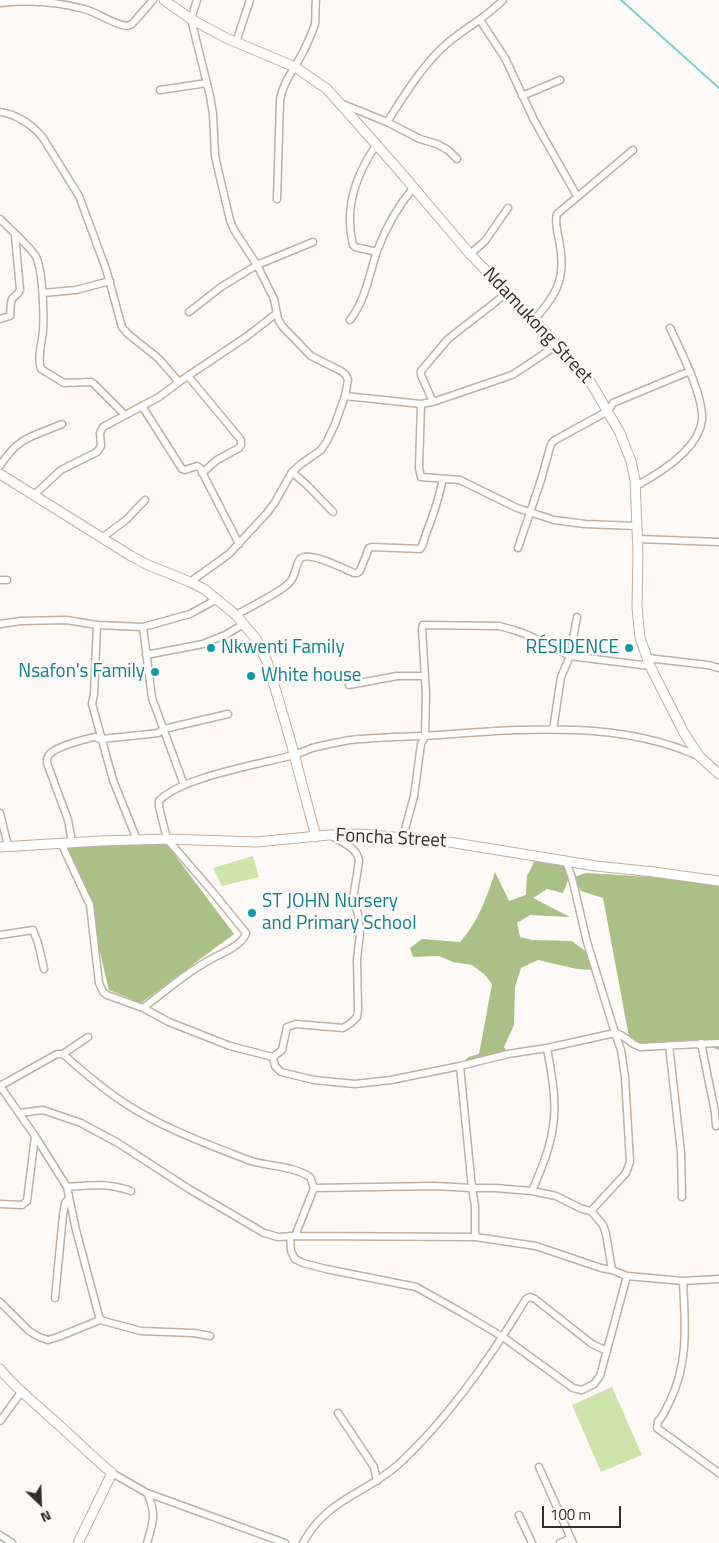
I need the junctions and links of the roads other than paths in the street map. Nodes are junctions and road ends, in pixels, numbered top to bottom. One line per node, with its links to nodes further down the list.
1 (153, 0): 7 (street)
2 (164, 0): 8 (main road, Ndamukong Street)
3 (197, 0): 8 (street)
4 (250, 0): 10 (street)
5 (316, 0): 11 (street)
6 (503, 0): 9 (street)
7 (0, 3)
8 (191, 19): 10 (main road, Ndamukong Street); 13 (street)
9 (480, 20): 15 (street); 18 (street)
10 (236, 42): 11 (main road, Ndamukong Street)
11 (295, 67): 16 (main road, Ndamukong Street); 24 (street)
12 (560, 80): 15 (street)
13 (207, 83): 14 (street); 31 (street)
14 (160, 90)
15 (522, 96): 23 (street)
16 (339, 102): 18 (street); 19 (main road, Ndamukong Street)
17 (0, 112): 32 (street)
18 (387, 122): 21 (street)
19 (376, 144): 22 (main road, Ndamukong Street); 29 (street)
20 (633, 150): 23 (street)
21 (458, 159)
22 (414, 187): 29 (street); 30 (main road, Ndamukong Street)
23 (577, 196): 39 (street)
24 (277, 199)
25 (508, 208): 30 (street)
26 (0, 219): 27 (street)
27 (16, 235): 33 (street); 37 (street)
28 (313, 242): 31 (street)
29 (377, 252): 38 (street)
30 (470, 254): 34 (main road, Ndamukong Street)
31 (256, 265): 35 (street); 36 (street)
32 (110, 281): 33 (street); 44 (street)
33 (43, 292): 50 (street)
34 (507, 293): 39 (main road, Ndamukong Street); 46 (street)
35 (189, 312)
36 (277, 313): 43 (street); 45 (street)
37 (0, 319)
38 (350, 320)
39 (533, 320): 41 (main road, Ndamukong Street)
40 (670, 328): 42 (street)
41 (557, 345): 46 (street); 49 (main road, Ndamukong Street)
42 (690, 371): 49 (street); 57 (street)
43 (188, 376): 44 (street); 54 (street)
44 (178, 382): 48 (street)
45 (345, 396): 47 (street); 53 (street)
46 (433, 402): 47 (street)
47 (420, 404): 56 (street)
48 (142, 406): 50 (street); 54 (street)
49 (608, 411): 57 (main road, Ndamukong Street); 61 (street)
50 (125, 415): 58 (street)
51 (62, 424): 52 (street)
52 (0, 466)
53 (292, 472): 60 (street); 66 (street)
54 (202, 473): 66 (street)
55 (0, 474): 58 (main road)
56 (443, 479): 61 (street); 70 (street)
57 (636, 486): 62 (main road, Ndamukong Street)
58 (34, 495): 63 (main road)
59 (145, 500): 63 (street)
60 (333, 512)
61 (530, 512): 62 (street); 67 (street)
62 (637, 526): 64 (main road, Ndamukong Street)
63 (103, 538): 68 (main road)
64 (638, 539): 65 (street); 78 (main road, Ndamukong Street)
65 (719, 542)
66 (239, 544): 68 (street)
67 (518, 548)
68 (190, 582): 69 (main road)
69 (217, 599): 70 (main road); 75 (street)
70 (236, 615): 73 (main road)
71 (577, 618): 77 (street)
72 (0, 624): 74 (street)
73 (244, 624): 76 (street); 87 (main road)
74 (97, 625): 75 (street); 86 (street)
75 (143, 627): 76 (street)
76 (146, 656): 83 (street)
77 (570, 656): 78 (street); 80 (street); 84 (street)
78 (649, 662): 79 (street); 88 (main road, Ndamukong Street)
79 (719, 668)
80 (425, 676): 81 (street); 85 (street)
81 (349, 685)
82 (228, 714): 83 (street)
83 (164, 729): 86 (street); 90 (street)
84 (553, 730): 85 (street); 88 (street)
85 (425, 736): 87 (street); 94 (street)
86 (101, 739): 96 (street); 97 (street)
87 (293, 755): 90 (street); 93 (main road)
88 (699, 756): 89 (main road, Ndamukong Street)
89 (719, 774)
90 (184, 785): 95 (street)
91 (0, 813): 99 (street)
92 (330, 835): 93 (main road, Foncha Street); 94 (main road, Foncha Street); 112 (street)
93 (316, 837): 95 (main road, Foncha Street)
94 (403, 837): 100 (main road, Foncha Street)
95 (168, 839): 96 (main road, Foncha Street); 104 (street)
96 (137, 840): 97 (main road, Foncha Street)
97 (72, 842): 98 (main road, Foncha Street)
98 (61, 844): 99 (main road, Foncha Street); 104 (street)
99 (4, 847)
100 (566, 861): 101 (main road, Foncha Street); 105 (street)
101 (719, 881)
102 (0, 935): 103 (street)
103 (44, 969)
104 (143, 1008): 112 (street)
105 (615, 1033): 109 (street); 110 (street); 126 (street)
106 (88, 1037): 111 (street)
107 (701, 1043): 108 (street); 109 (street); 116 (street)
108 (719, 1043)
109 (669, 1045): 123 (street)
110 (547, 1048): 113 (street); 122 (street)
111 (63, 1054): 114 (street); 119 (street)
112 (273, 1058): 113 (street)
113 (460, 1066): 120 (street)
114 (0, 1086): 115 (street)
115 (20, 1113): 117 (street); 127 (street)
116 (716, 1126)
117 (36, 1136): 118 (street); 125 (street)
118 (67, 1187): 121 (street); 124 (street)
119 (314, 1188): 120 (street); 127 (street)
120 (472, 1188): 122 (street); 128 (street)
121 (131, 1191)
122 (532, 1192): 126 (street)
123 (682, 1197)
124 (69, 1198): 133 (street); 135 (street)
125 (0, 1204)
126 (591, 1211): 129 (street)
127 (292, 1236): 128 (street); 137 (street)
128 (475, 1237): 129 (street)
129 (612, 1270): 130 (street)
130 (627, 1276): 132 (street); 138 (street)
131 (719, 1279): 132 (street)
132 (683, 1281): 145 (street)
133 (55, 1298)
134 (0, 1302): 135 (street)
135 (100, 1320): 136 (street)
136 (210, 1336)
137 (503, 1338): 138 (street); 138 (street); 146 (street)
138 (607, 1351)
139 (0, 1369): 140 (main road)
140 (22, 1391): 142 (street); 144 (main road)
141 (338, 1413): 146 (street)
142 (0, 1421)
143 (539, 1467): 150 (street)
144 (112, 1472): 147 (street); 152 (main road)
145 (719, 1473)
146 (378, 1481): 155 (street)
147 (148, 1493): 153 (street); 154 (street)
148 (519, 1515): 156 (street)
149 (0, 1535): 151 (street)
150 (572, 1540): 157 (street)
151 (12, 1543)
152 (79, 1543)
153 (146, 1543)
154 (285, 1543)
155 (303, 1543)
156 (532, 1543)
157 (560, 1543)

